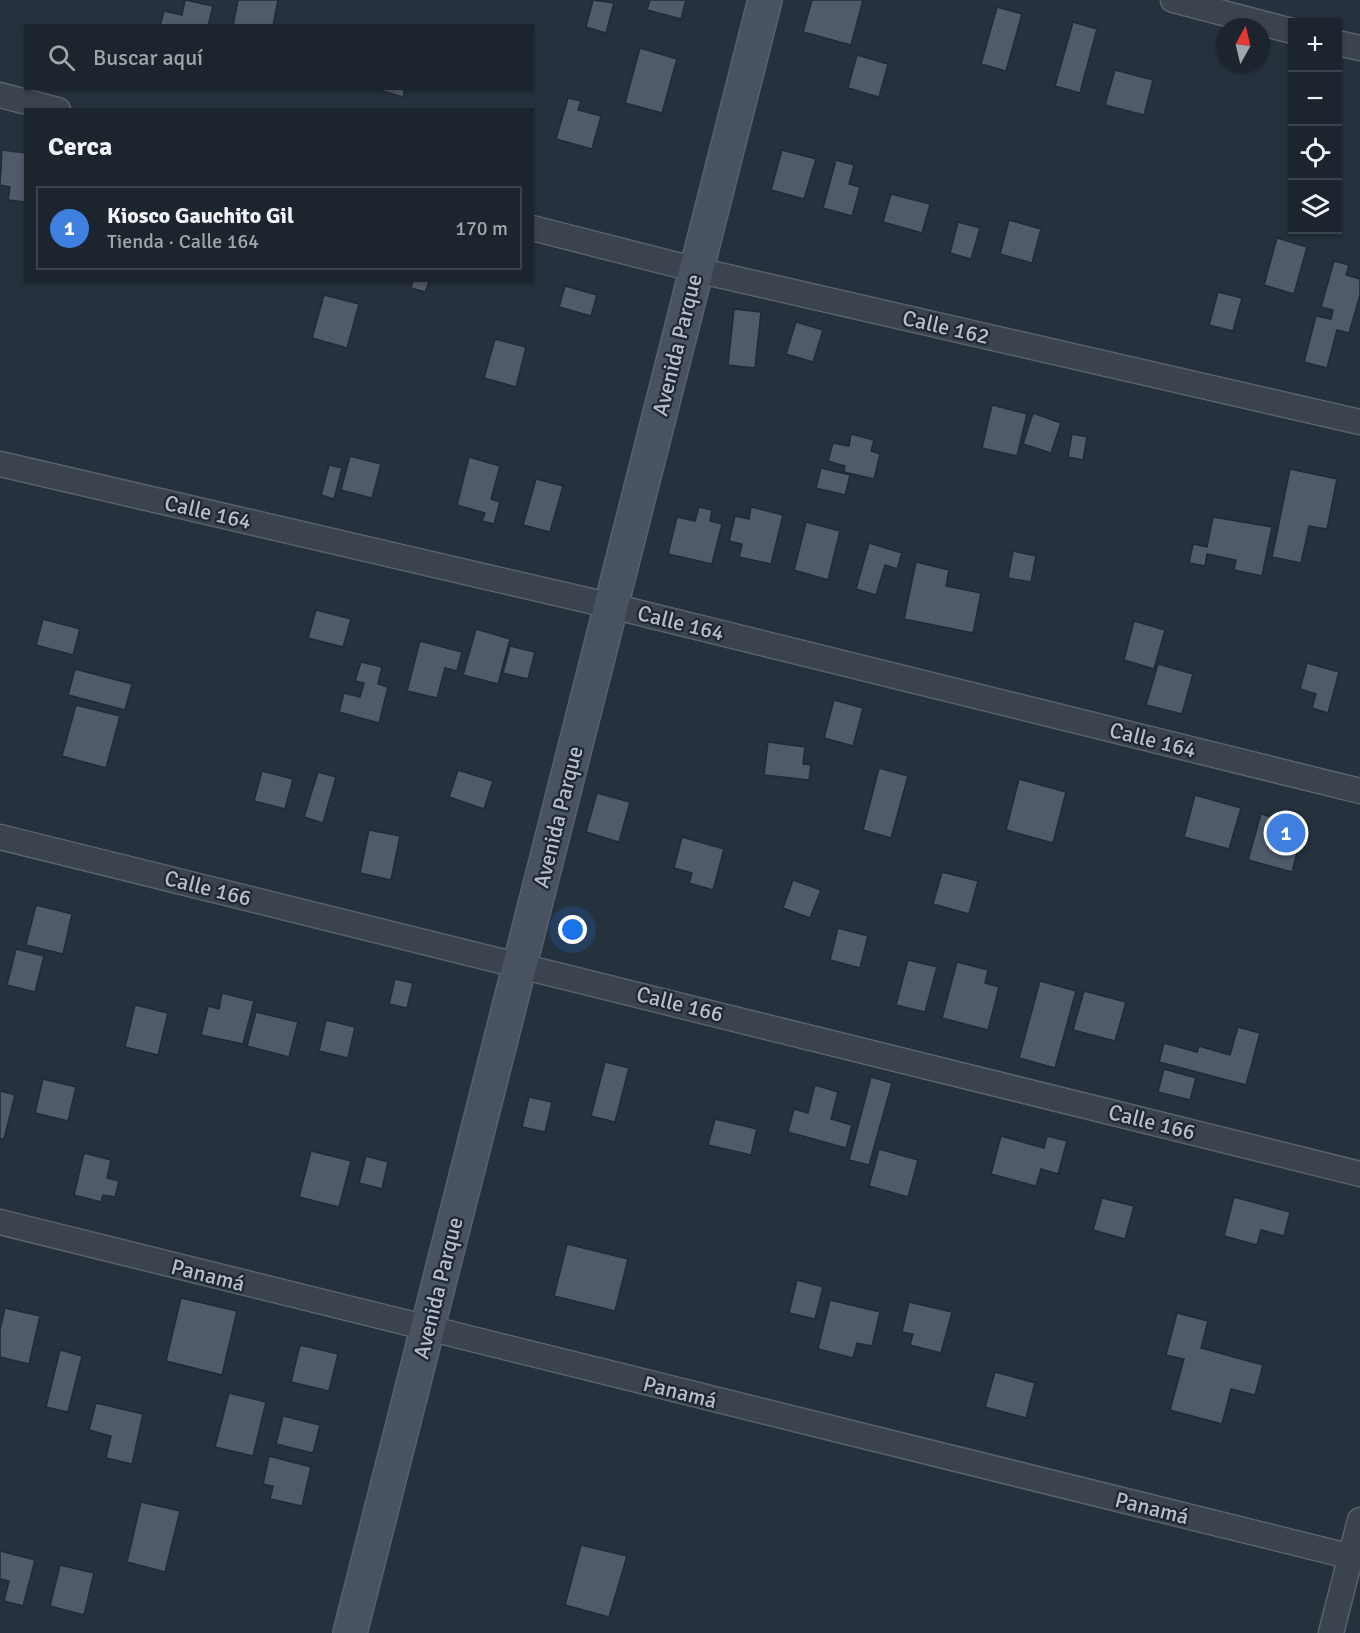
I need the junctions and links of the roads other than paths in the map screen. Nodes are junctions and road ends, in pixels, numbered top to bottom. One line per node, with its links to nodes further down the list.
1 (765, 0): 10 (street, Avenida Parque)
2 (1173, 0): 3 (street)
3 (1229, 7): 4 (street)
4 (1288, 29)
5 (1342, 44): 6 (street)
6 (1360, 48)
7 (0, 95): 8 (street)
8 (50, 108)
9 (534, 229): 10 (street, Calle 162)
10 (697, 270): 11 (street, Calle 162); 13 (street, Avenida Parque)
11 (1360, 422)
12 (0, 464): 13 (street, Calle 164)
13 (612, 606): 14 (street, Calle 164); 16 (street, Avenida Parque)
14 (1360, 791)
15 (0, 837): 16 (street, Calle 166)
16 (520, 964): 17 (street, Calle 166); 19 (street, Avenida Parque)
17 (1360, 1174)
18 (0, 1222): 19 (street, Panamá)
19 (428, 1329): 21 (street, Panamá); 22 (street, Avenida Parque)
20 (1360, 1520): 21 (street)
21 (1355, 1558): 23 (street)
22 (350, 1633)
23 (1331, 1633)

